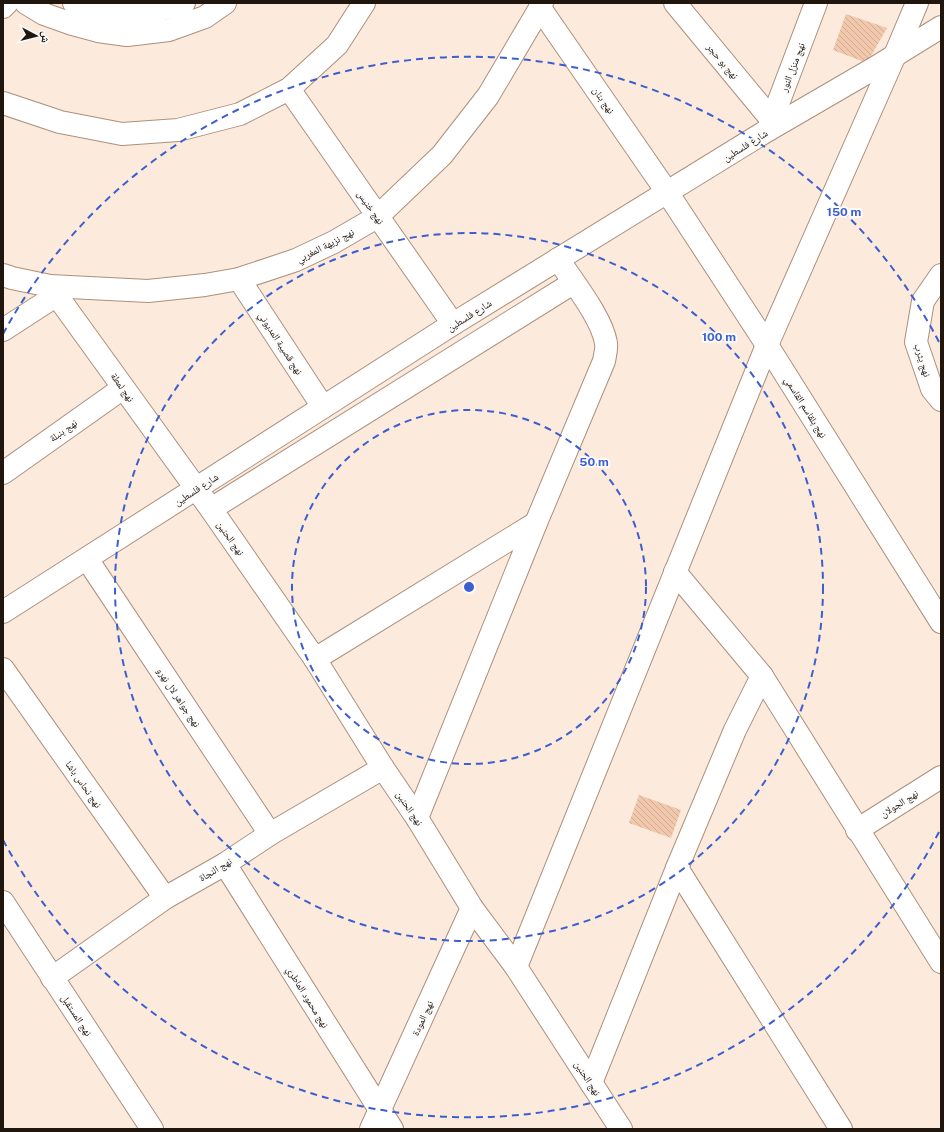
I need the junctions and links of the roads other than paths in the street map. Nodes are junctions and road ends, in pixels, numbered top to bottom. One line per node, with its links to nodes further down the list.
1 (7, 3): 11 (street)
2 (26, 3): 5 (street)
3 (74, 3): 4 (street)
4 (184, 3)
5 (225, 3)
6 (364, 3): 14 (street)
7 (675, 3): 16 (street, نهج بو حجر)
8 (816, 3): 16 (street, نهج منزل النور)
9 (916, 3): 13 (street)
10 (541, 6): 17 (street, نهج بنان); 18 (street, نهج نزيهة المغربي)
11 (3, 7)
12 (941, 27): 13 (street, شارع فلسطين)
13 (895, 55): 16 (street, شارع فلسطين); 27 (street)
14 (289, 89): 15 (street); 18 (street, نهج خنيس)
15 (3, 103)
16 (769, 125): 17 (street, شارع فلسطين)
17 (668, 192): 19 (street, شارع فلسطين); 27 (street, نهج بلقاسم القاسمي)
18 (378, 217): 22 (street, نهج نزيهة المغربي); 25 (street, نهج خنيس)
19 (558, 259): 23 (street); 25 (street, شارع فلسطين)
20 (3, 275): 24 (street, نهج نزيهة المغربي)
21 (941, 275): 29 (street, نهج يثرب)
22 (239, 279): 24 (street, نهج نزيهة المغربي); 30 (street, نهج قصيبة المديوني)
23 (573, 283): 33 (street); 34 (street)
24 (54, 290): 26 (street); 28 (street, نهج لمطة)
25 (453, 324): 30 (street, شارع فلسطين)
26 (3, 330)
27 (767, 346): 36 (street); 38 (street, نهج بلقاسم القاسمي)
28 (123, 388): 31 (street, نهج بنبلة); 32 (street, نهج لمطة)
29 (941, 400)
30 (323, 407): 32 (street, شارع فلسطين)
31 (3, 473)
32 (196, 488): 33 (street, نهج الحنين); 35 (street, شارع فلسطين)
33 (211, 509): 39 (street, نهج الحنين)
34 (536, 523): 39 (street); 44 (street)
35 (87, 559): 37 (street, شارع فلسطين); 46 (street, نهج جواهر لال نهرو)
36 (675, 572): 41 (street); 53 (street)
37 (3, 612)
38 (941, 622)
39 (314, 659): 42 (street, نهج الحنين)
40 (3, 669): 49 (street, نهج نحاس باشا)
41 (762, 676): 45 (street); 48 (street)
42 (382, 768): 44 (street, نهج الحنين); 46 (street, نهج النجاة)
43 (941, 777): 45 (street, نهج الجولان)
44 (417, 818): 51 (street, نهج الحنين)
45 (857, 830): 52 (street)
46 (270, 834): 47 (street, نهج النجاة)
47 (225, 864): 49 (street, نهج النجاة); 56 (street, نهج محمود الماطري)
48 (677, 868): 55 (street); 60 (street)
49 (165, 898): 54 (street, نهج النجاة)
50 (3, 902): 54 (street, نهج المستقبل)
51 (472, 908): 53 (street, نهج الحنين); 56 (street, نهج المودة)
52 (941, 962)
53 (516, 966): 55 (street, نهج الحنين)
54 (52, 978): 57 (street, نهج المستقبل)
55 (591, 1083): 59 (street, نهج الحنين)
56 (375, 1119): 58 (street, نهج محمود الماطري)
57 (152, 1129)
58 (392, 1129)
59 (621, 1129)
60 (841, 1129)

